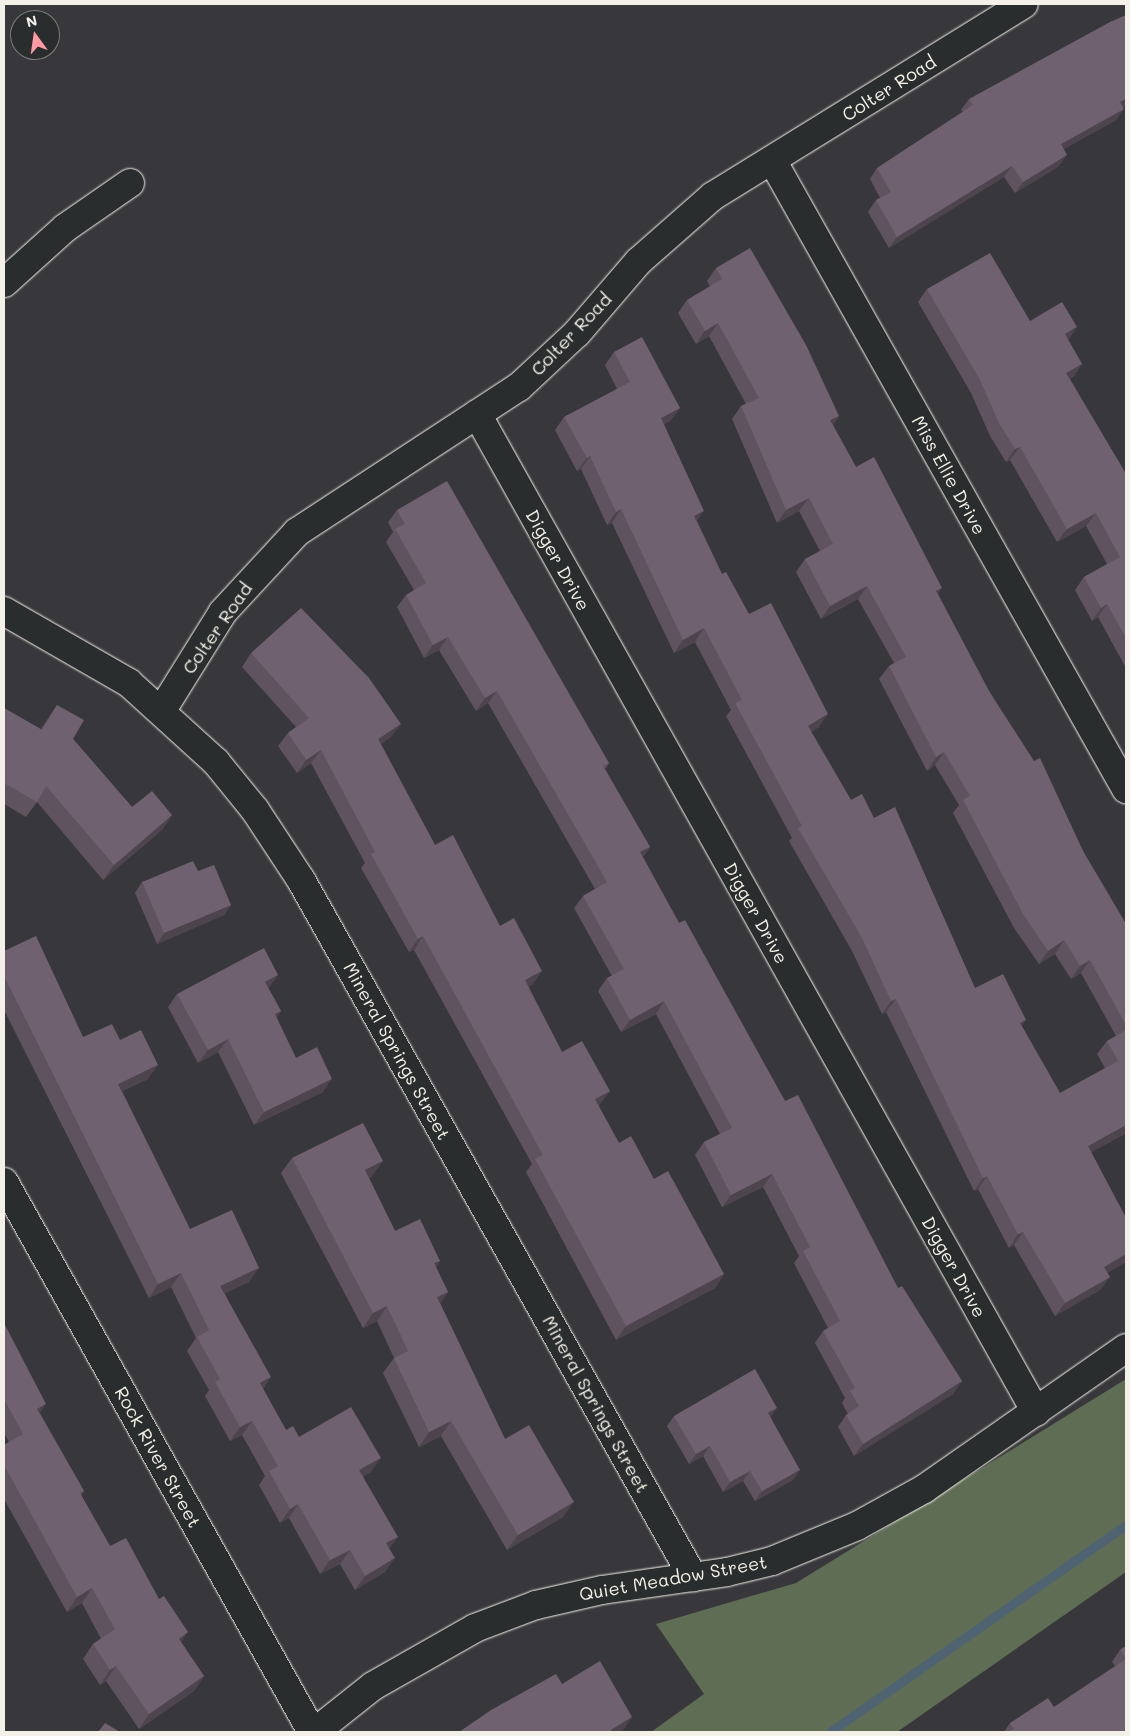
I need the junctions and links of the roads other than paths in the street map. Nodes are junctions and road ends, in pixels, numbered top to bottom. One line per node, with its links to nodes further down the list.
1 (1024, 4): 2 (street, Colter Road)
2 (772, 160): 5 (street, Colter Road); 8 (street, Miss Ellie Drive)
3 (130, 183): 4 (street)
4 (4, 283)
5 (477, 414): 7 (street, Colter Road); 11 (street, Digger Drive)
6 (4, 611): 7 (street, Mineral Springs Street)
7 (162, 710): 12 (street, Mineral Springs Street)
8 (1126, 789)
9 (4, 1182): 13 (street, Rock River Street)
10 (1126, 1348): 11 (street, Quiet Meadow Street)
11 (1036, 1412): 12 (street, Quiet Meadow Street)
12 (693, 1577): 13 (street, Quiet Meadow Street)
13 (313, 1732)

